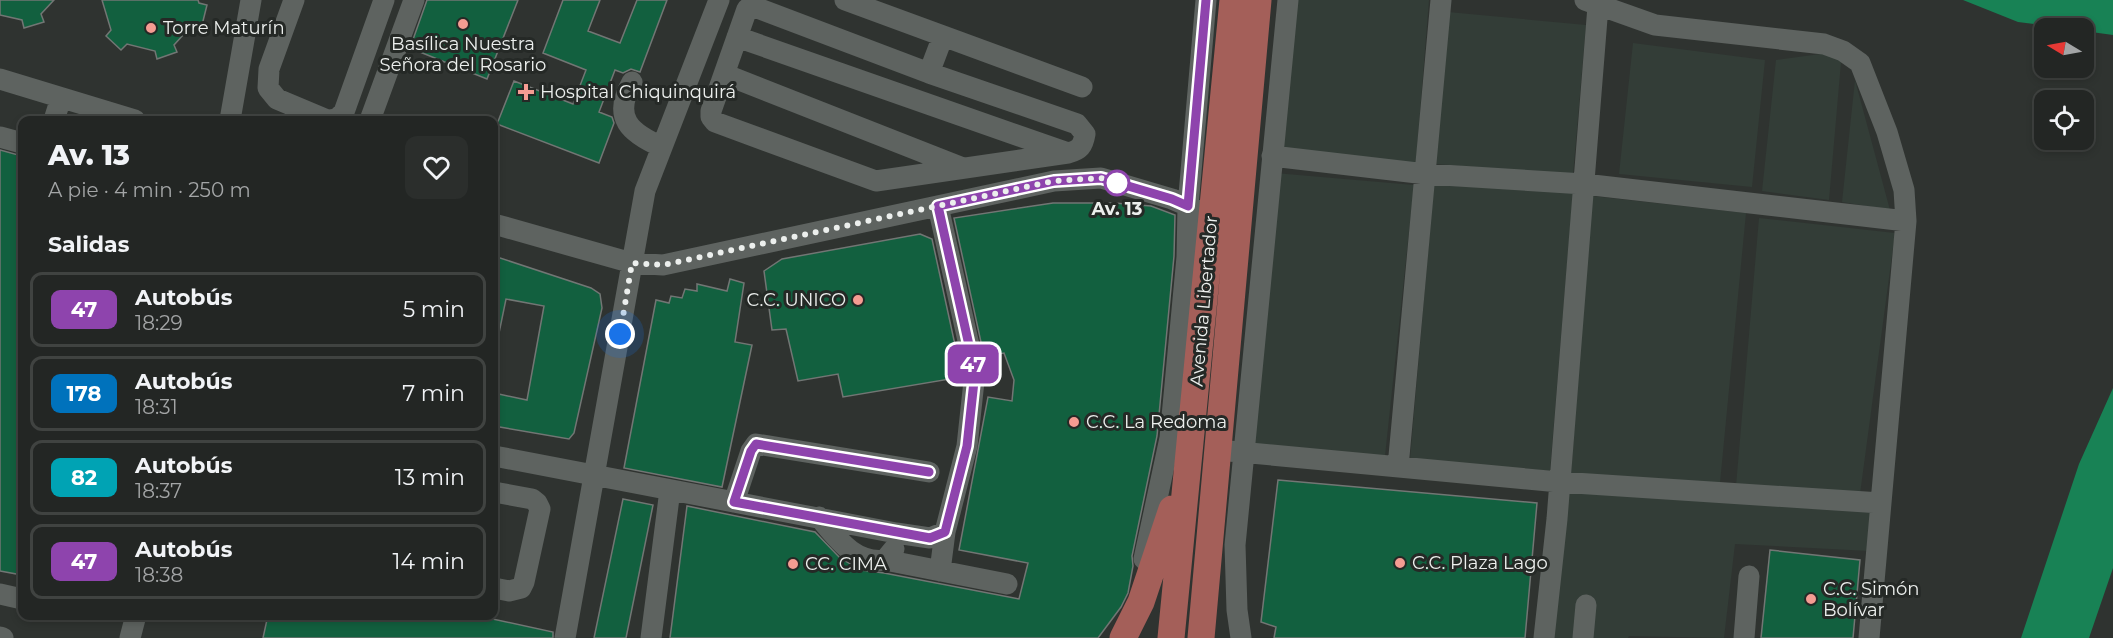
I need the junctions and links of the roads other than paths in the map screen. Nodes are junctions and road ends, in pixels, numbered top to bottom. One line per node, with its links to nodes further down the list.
1 (251, 0): 25 (street)
2 (294, 0): 26 (street)
3 (384, 0): 14 (street)
4 (404, 0): 14 (street)
5 (414, 0): 14 (street)
6 (719, 0): 32 (street)
7 (845, 0): 15 (street)
8 (1206, 0): 39 (street)
9 (1233, 0): 39 (main road, Avenida Libertador)
10 (1258, 0): 44 (main road, Avenida Libertador)
11 (1288, 0): 34 (street)
12 (1440, 0): 36 (street)
13 (1602, 4): 37 (street); 40 (street)
14 (389, 32): 27 (street); 28 (street); 29 (street)
15 (942, 36): 17 (street); 21 (street)
16 (737, 37): 17 (street); 18 (street); 33 (street)
17 (929, 73): 33 (street)
18 (724, 74): 35 (street); 35 (street)
19 (0, 79): 22 (street)
20 (632, 82): 32 (street)
21 (1082, 87)
22 (61, 98): 23 (street); 24 (street)
23 (55, 116)
24 (122, 116)
25 (231, 116)
26 (318, 116)
27 (340, 116)
28 (361, 116)
29 (371, 116)
30 (0, 137): 31 (street)
31 (18, 142)
32 (662, 147): 42 (street)
33 (1068, 153): 35 (street)
34 (1272, 156): 36 (street); 44 (street)
35 (965, 168)
36 (1426, 174): 37 (street); 46 (street)
37 (1584, 184): 40 (street); 49 (street)
38 (938, 206): 39 (street); 42 (street); 56 (street)
39 (1200, 211): 43 (main road, Avenida Libertador); 71 (street)
40 (1906, 221): 53 (street)
41 (498, 225): 42 (street)
42 (632, 263): 48 (street)
43 (1191, 448): 72 (main road); 73 (main road, Avenida Libertador)
44 (1231, 451): 46 (street); 74 (main road, Avenida Libertador); 75 (street)
45 (498, 457): 48 (street)
46 (1398, 466): 49 (street)
47 (929, 472): 52 (street)
48 (594, 475): 50 (street); 69 (street)
49 (1560, 482): 53 (street); 76 (street)
50 (670, 490): 52 (street); 70 (street)
51 (498, 496): 63 (street)
52 (734, 502): 54 (street)
53 (1881, 503): 79 (street)
54 (819, 518): 55 (street); 58 (street)
55 (870, 527): 57 (street); 58 (street)
56 (945, 532): 57 (street); 60 (street)
57 (896, 533): 59 (street)
58 (859, 556): 59 (street)
59 (885, 560): 60 (street)
60 (940, 571): 62 (street)
61 (1749, 576): 78 (street)
62 (1007, 584)
63 (498, 589)
64 (0, 594): 65 (street)
65 (18, 598)
66 (1586, 605): 77 (street)
67 (134, 620): 68 (street)
68 (130, 638)
69 (565, 638)
70 (651, 638)
71 (1115, 638)
72 (1123, 638)
73 (1171, 638)
74 (1201, 638)
75 (1241, 638)
76 (1544, 638)
77 (1583, 638)
78 (1744, 638)
79 (1869, 638)

